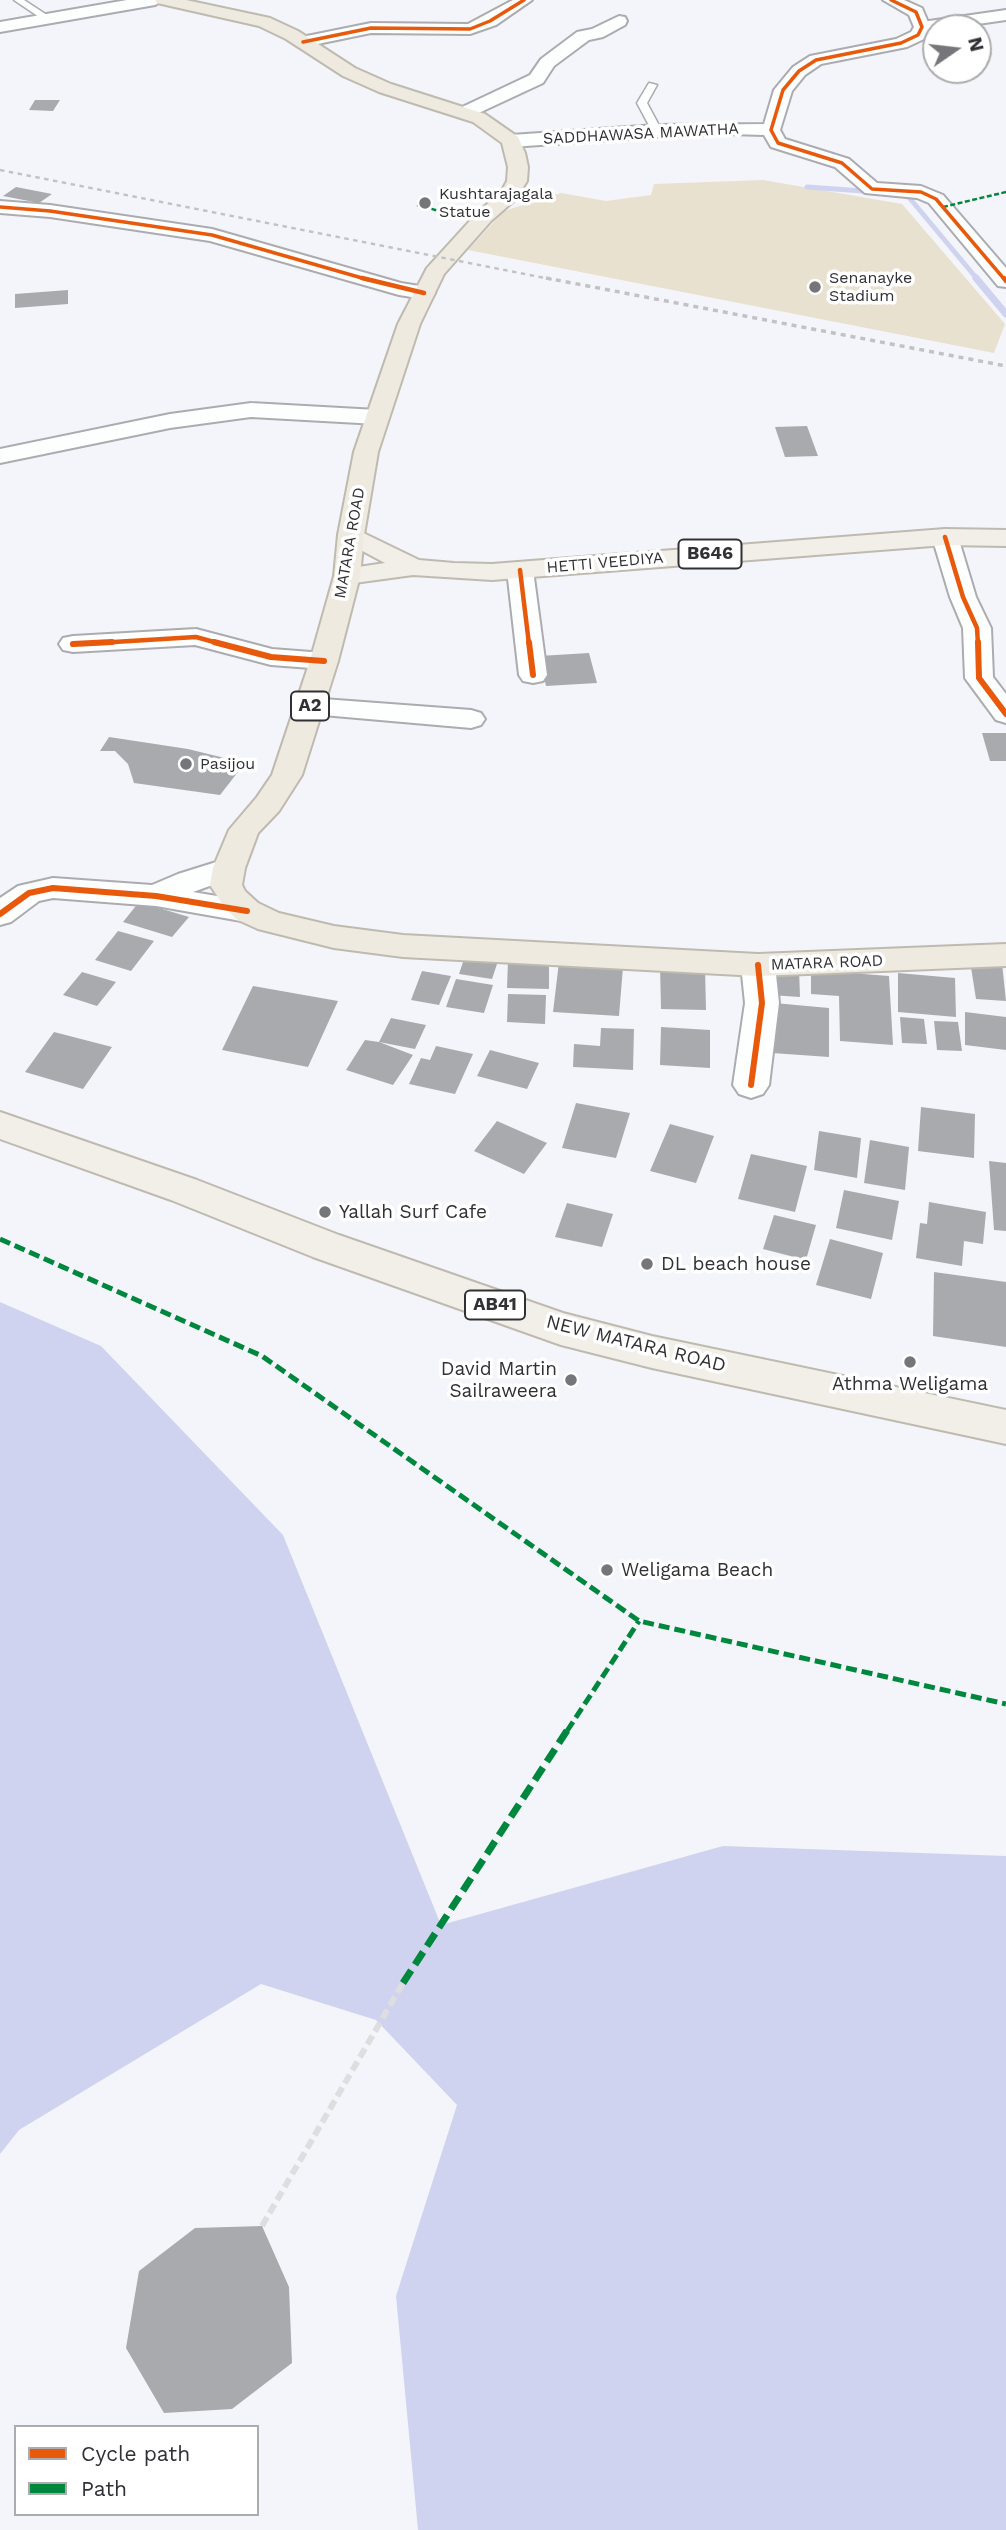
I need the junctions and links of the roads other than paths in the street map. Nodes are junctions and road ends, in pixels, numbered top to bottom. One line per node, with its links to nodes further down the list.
1 (18, 0): 7 (lane)
2 (155, 0): 7 (street)
3 (163, 0): 11 (highway)
4 (499, 0): 6 (street)
5 (891, 0): 10 (street)
6 (522, 1): 11 (street)
7 (45, 17): 9 (street)
8 (619, 21): 13 (street)
9 (0, 27)
10 (922, 27): 15 (street)
11 (303, 42): 13 (highway)
12 (652, 85): 14 (lane)
13 (464, 113): 16 (highway)
14 (657, 131): 15 (street, SADDHAWASA MAWATHA); 16 (street, SADDHAWASA MAWATHA)
15 (771, 131): 18 (street)
16 (510, 141): 19 (highway, MATARA ROAD / A2)
17 (0, 207): 19 (street)
18 (1006, 281)
19 (424, 293): 20 (highway, MATARA ROAD / A2)
20 (377, 417): 21 (street); 22 (highway, MATARA ROAD / A2)
21 (0, 456)
22 (351, 535): 25 (main road, HETTI VEEDIYA / B646); 27 (highway, MATARA ROAD / A2)
23 (945, 537): 24 (main road, HETTI VEEDIYA / B646); 26 (main road, HETTI VEEDIYA / B646); 32 (street)
24 (1006, 538)
25 (414, 567): 26 (main road, HETTI VEEDIYA / B646); 27 (main road, HETTI VEEDIYA / B646)
26 (520, 570): 30 (street)
27 (347, 576): 29 (highway, MATARA ROAD / A2)
28 (73, 645): 29 (street)
29 (324, 662): 31 (highway, MATARA ROAD / A2)
30 (533, 675)
31 (310, 707): 33 (street); 34 (highway, MATARA ROAD / A2)
32 (1006, 714)
33 (471, 719)
34 (229, 868): 35 (street); 36 (highway)
35 (156, 896): 36 (street); 37 (street)
36 (247, 911): 39 (highway, MATARA ROAD)
37 (0, 914)
38 (1006, 955): 39 (highway, MATARA ROAD)
39 (758, 965): 40 (street)
40 (751, 1085)
41 (0, 1125): 42 (main road, NEW MATARA ROAD / AB41)
42 (1006, 1427)

